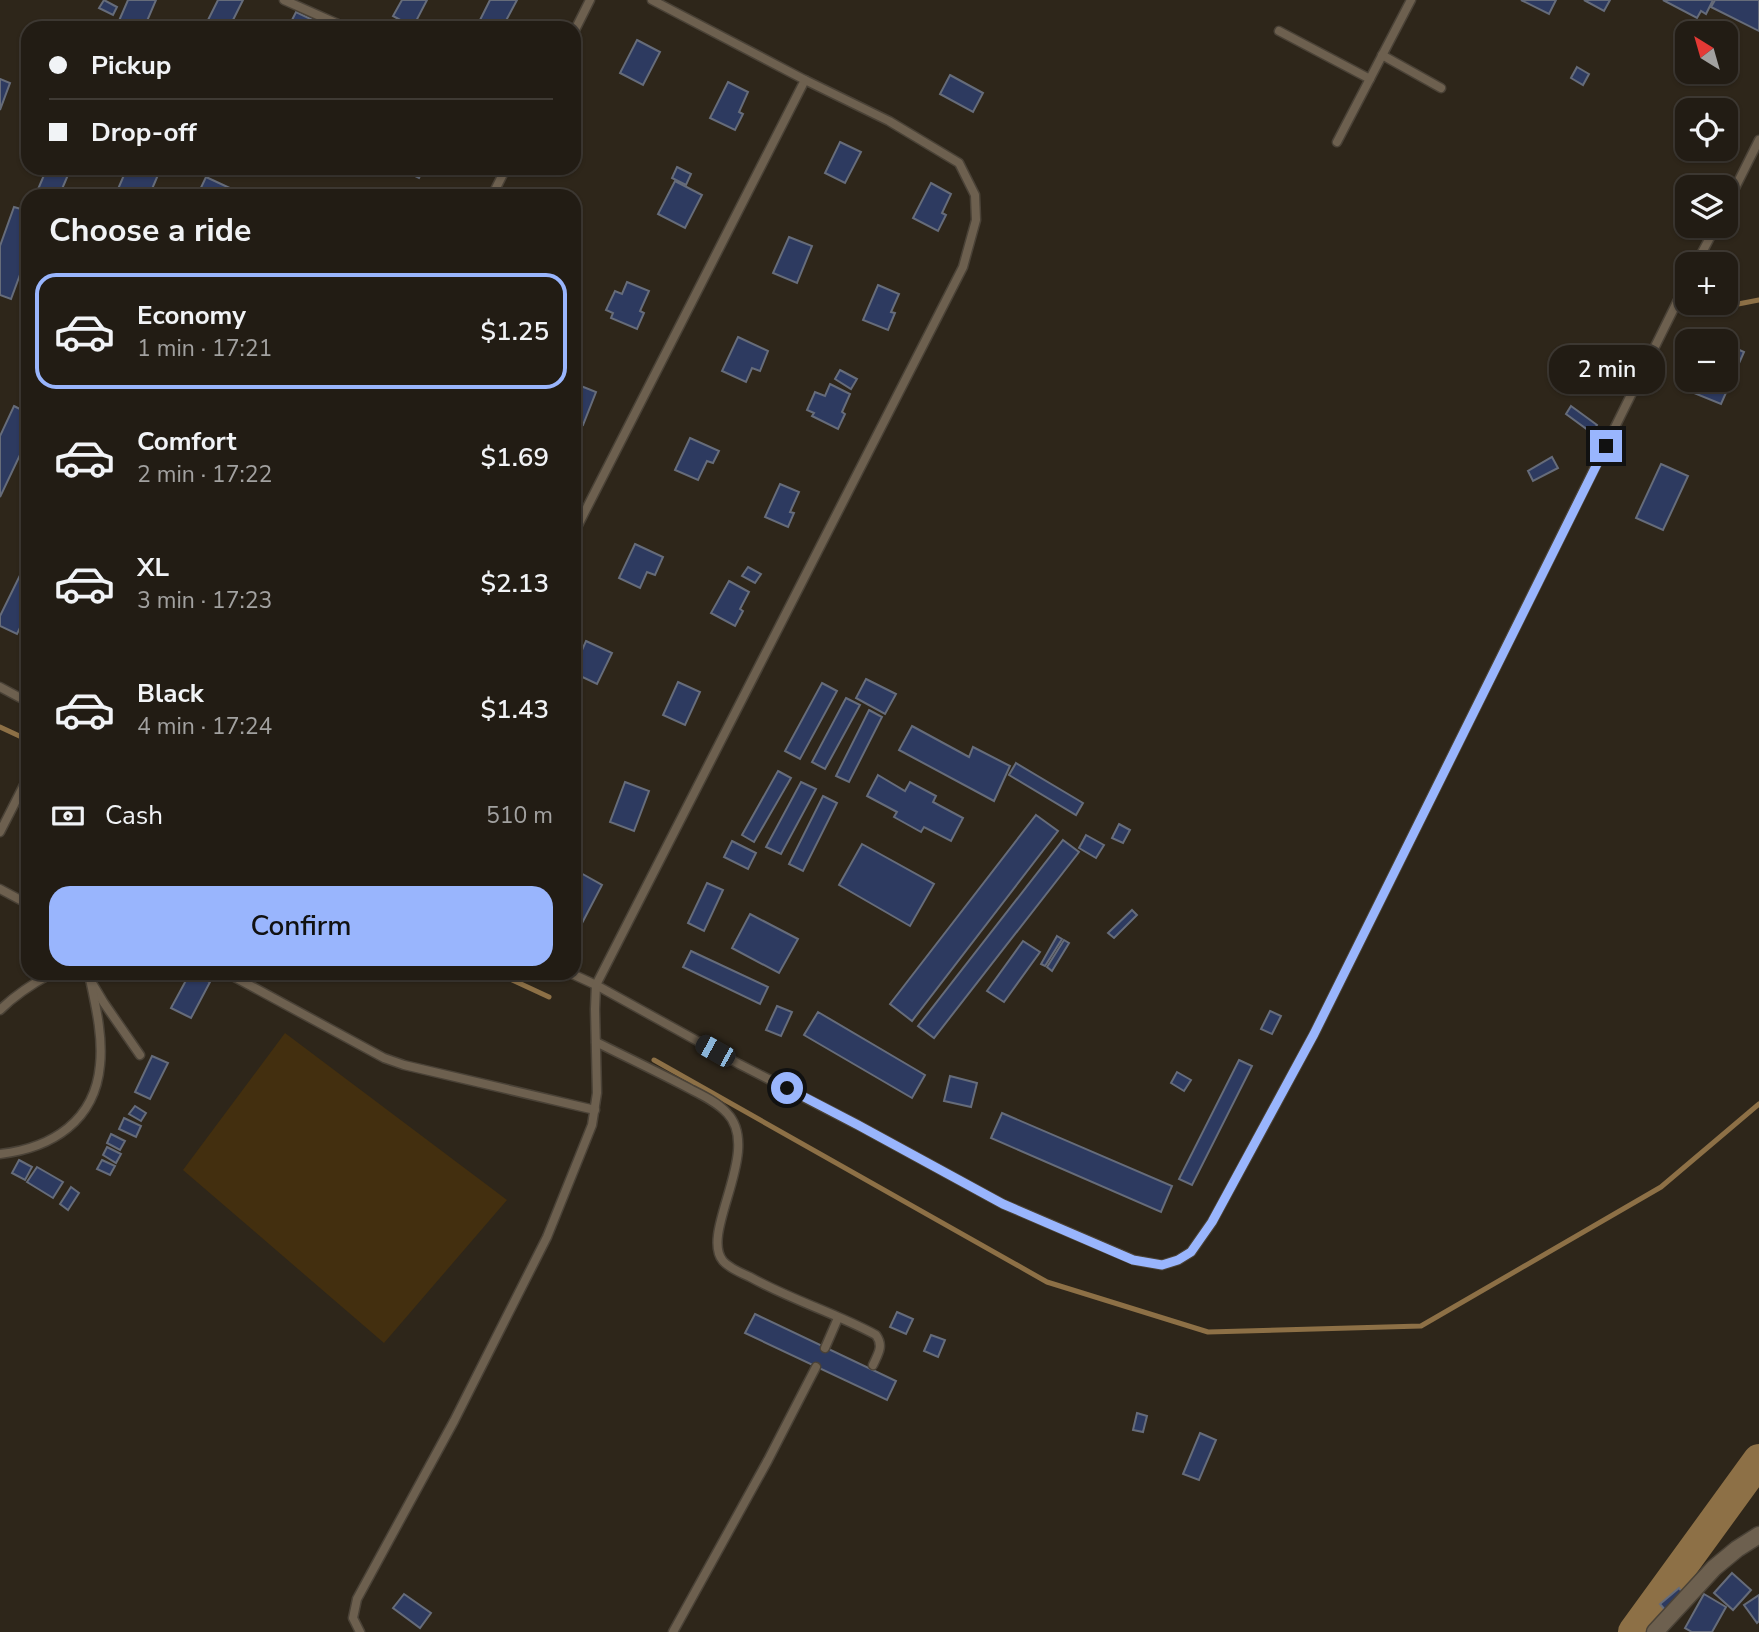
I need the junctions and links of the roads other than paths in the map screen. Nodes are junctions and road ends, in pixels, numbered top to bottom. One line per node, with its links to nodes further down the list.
1 (284, 0): 5 (lane)
2 (590, 0): 6 (lane)
3 (652, 0): 10 (lane)
4 (1410, 0): 8 (lane)
5 (330, 21)
6 (580, 21)
7 (1279, 31): 9 (lane)
8 (1382, 55): 9 (lane); 11 (lane)
9 (1370, 79): 13 (lane)
10 (805, 80): 16 (lane); 28 (lane)
11 (1441, 88)
12 (1759, 140): 14 (lane)
13 (1338, 142)
14 (1738, 182)
15 (1675, 306): 28 (lane)
16 (581, 519)
17 (0, 687): 18 (lane)
18 (21, 698)
19 (21, 791): 20 (lane)
20 (0, 832)
21 (0, 889): 22 (lane)
22 (21, 900)
23 (581, 978): 28 (lane)
24 (39, 980): 29 (lane)
25 (89, 980): 33 (lane)
26 (90, 980): 31 (lane)
27 (240, 980): 32 (lane)
28 (596, 985): 30 (lane)
29 (0, 1010)
30 (596, 1042): 32 (lane); 34 (lane)
31 (140, 1055)
32 (595, 1110): 39 (lane)
33 (0, 1154)
34 (838, 1318): 35 (lane); 36 (lane)
35 (825, 1348)
36 (873, 1365)
37 (816, 1367): 40 (lane)
38 (1759, 1535): 41 (street)
39 (360, 1632)
40 (673, 1632)
41 (1655, 1632)

